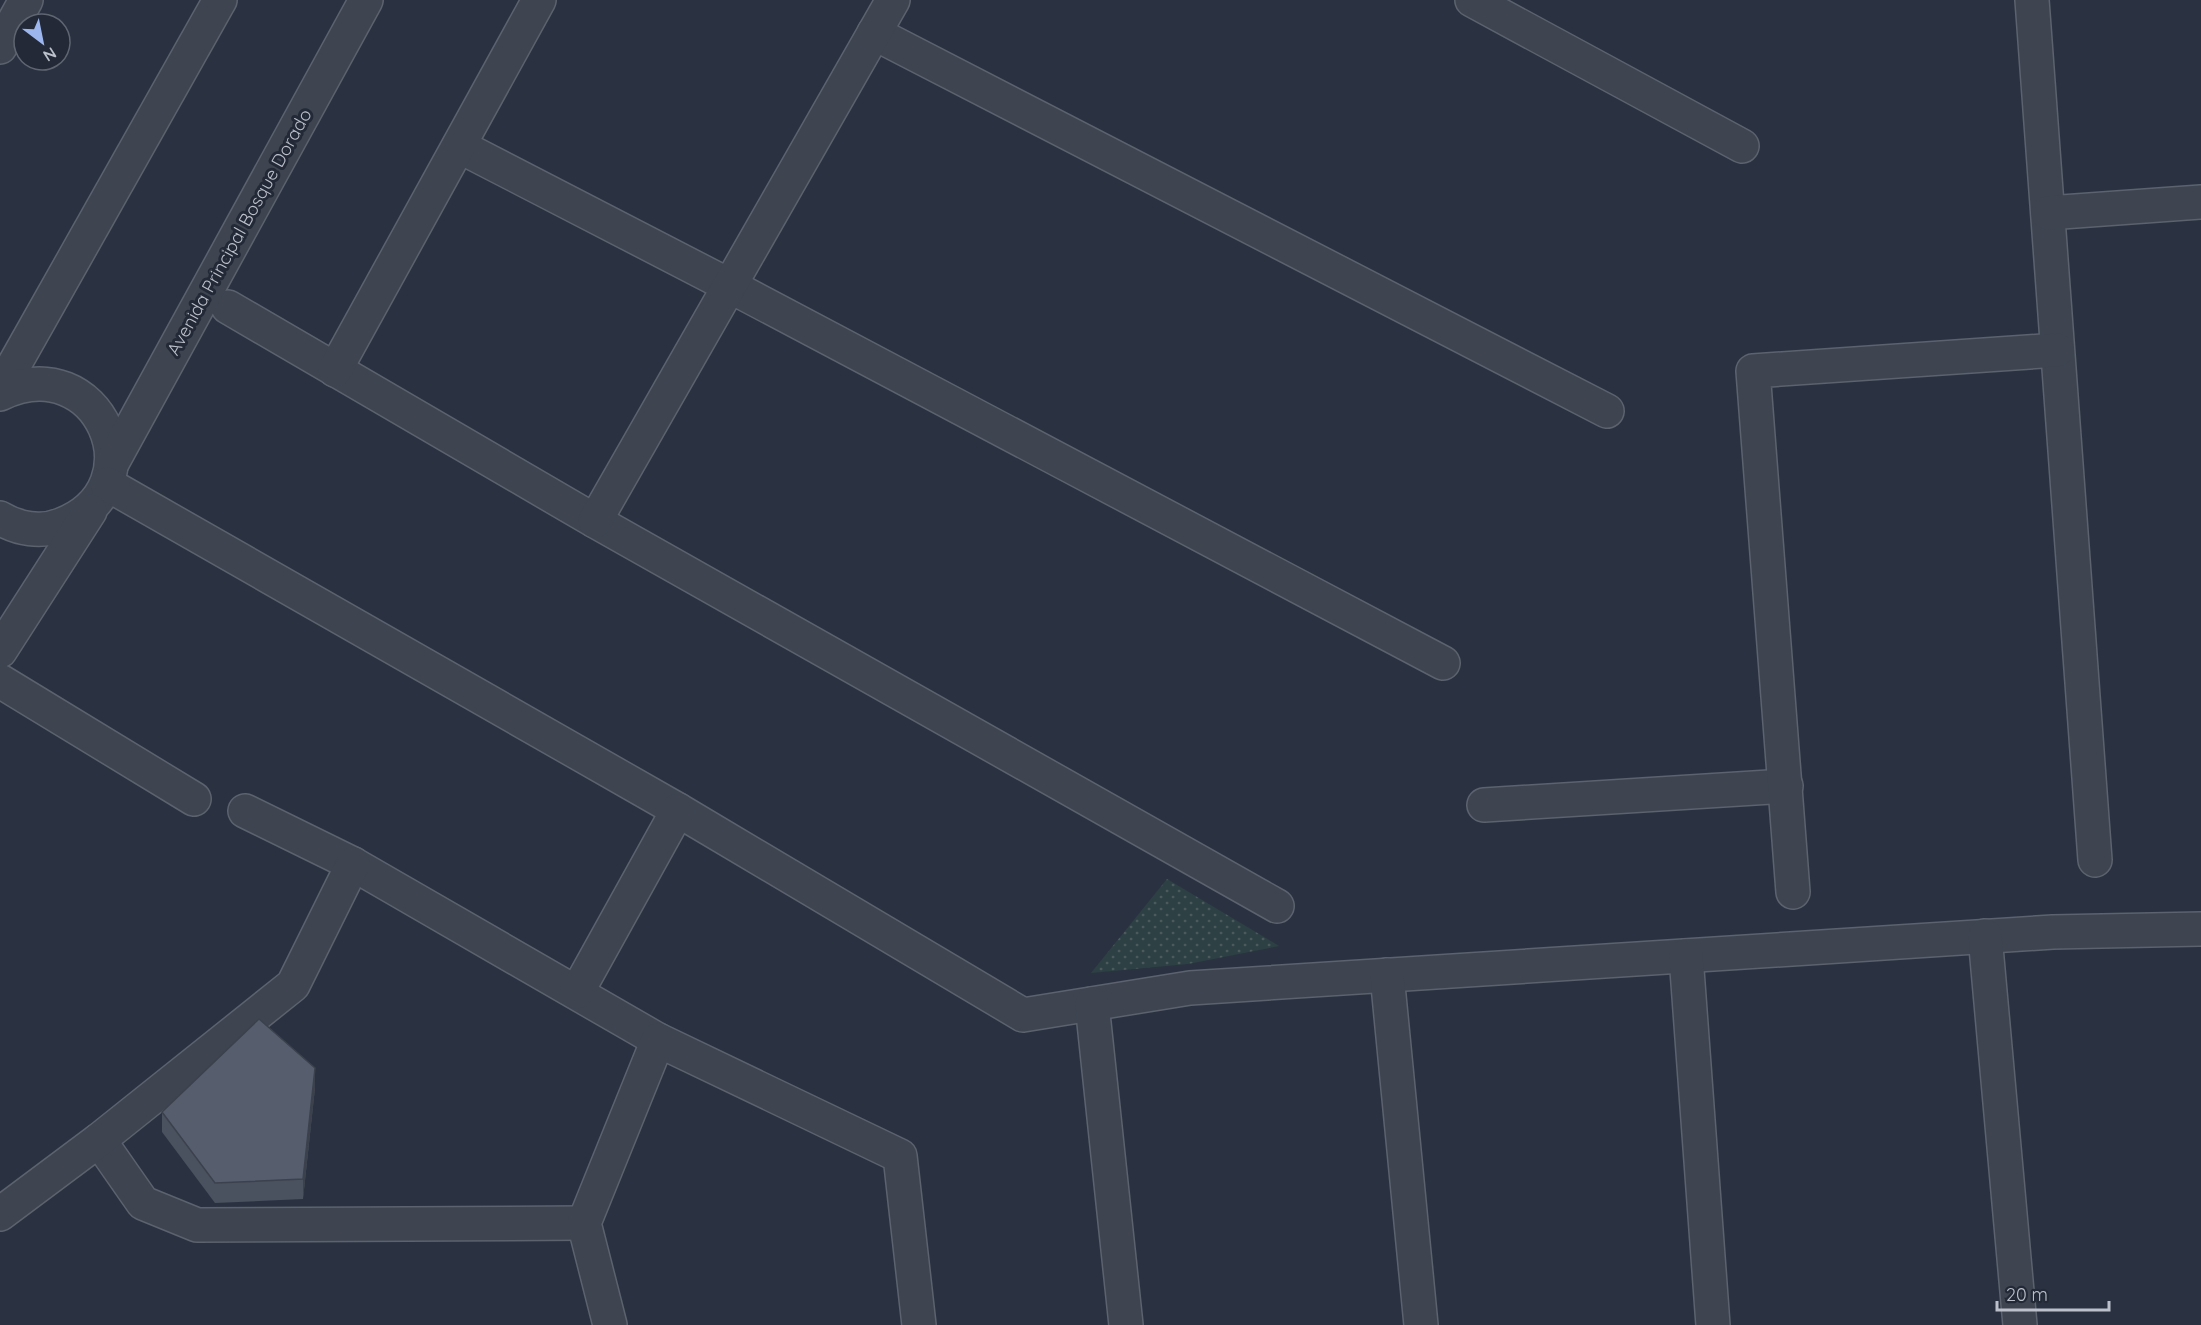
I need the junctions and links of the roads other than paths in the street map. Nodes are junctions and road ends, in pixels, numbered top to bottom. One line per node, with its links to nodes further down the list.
1 (26, 0): 9 (street)
2 (220, 0): 18 (street)
3 (366, 0): 21 (street, Avenida Principal Bosque Dorado)
4 (893, 0): 8 (street)
5 (1472, 0): 11 (street)
6 (2032, 0): 13 (street)
7 (533, 2): 10 (street)
8 (874, 33): 14 (street); 20 (street)
9 (0, 47)
10 (459, 146): 14 (street); 17 (street)
11 (1742, 146)
12 (2201, 202): 13 (street)
13 (2048, 213): 16 (street)
14 (730, 286): 23 (street); 25 (street)
15 (228, 307): 17 (street)
16 (2057, 350): 27 (street); 32 (street)
17 (335, 370): 23 (street)
18 (0, 390)
19 (0, 394): 21 (street)
20 (1607, 411)
21 (104, 484): 22 (street, Avenida Principal Bosque Dorado); 24 (street, Avenida Principal Bosque Dorado); 30 (street)
22 (0, 518)
23 (595, 521): 35 (street)
24 (0, 651)
25 (1443, 663)
26 (0, 681): 28 (street)
27 (1786, 786): 29 (street); 34 (street)
28 (194, 799)
29 (1484, 805)
30 (678, 810): 40 (street); 41 (street)
31 (244, 811): 33 (street)
32 (2095, 860)
33 (353, 864): 40 (street); 43 (street)
34 (1793, 892)
35 (1277, 906)
36 (2201, 929): 37 (street)
37 (1985, 936): 38 (street); 51 (street)
38 (1686, 956): 39 (street); 50 (street)
39 (1387, 975): 41 (street); 49 (street)
40 (577, 992): 42 (street)
41 (1092, 1004): 48 (street)
42 (658, 1040): 45 (street); 47 (street)
43 (99, 1140): 44 (street); 45 (street)
44 (0, 1214)
45 (584, 1223): 46 (street)
46 (610, 1325)
47 (919, 1325)
48 (1126, 1325)
49 (1421, 1325)
50 (1713, 1325)
51 (2020, 1325)

